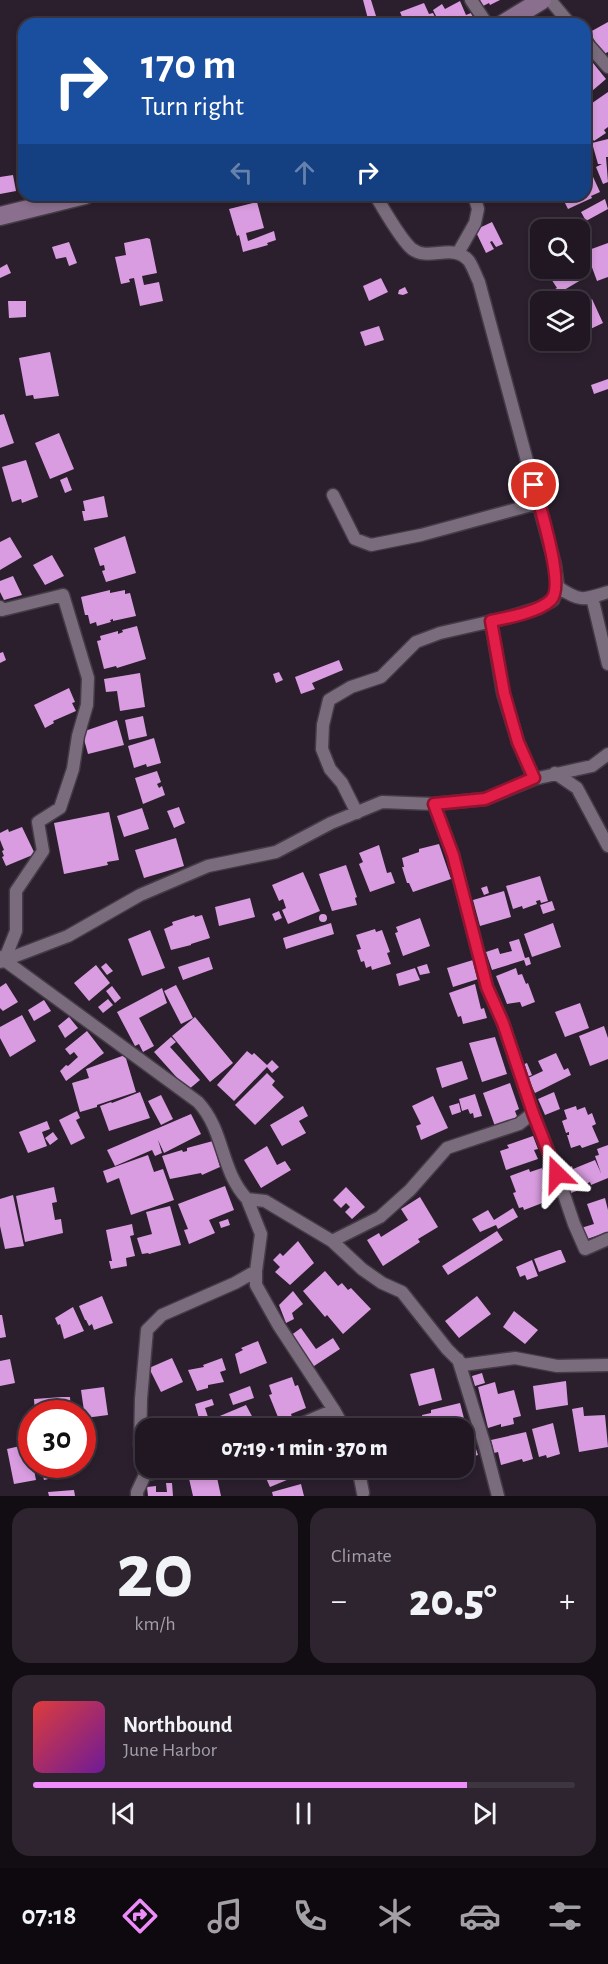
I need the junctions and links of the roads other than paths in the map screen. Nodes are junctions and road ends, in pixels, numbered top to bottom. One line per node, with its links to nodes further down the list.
1 (471, 0): 4 (street)
2 (542, 0): 5 (main road)
3 (550, 0): 6 (street)
4 (483, 18)
5 (513, 18)
6 (565, 18)
7 (591, 48): 8 (street)
8 (608, 67)
9 (61, 201): 12 (main road)
10 (379, 201): 13 (street)
11 (476, 201): 13 (street)
12 (0, 216)
13 (458, 253): 15 (street)
14 (333, 495): 15 (street)
15 (539, 503): 16 (street)
16 (558, 587): 18 (street); 20 (street)
17 (608, 592): 18 (street)
18 (592, 597): 21 (street)
19 (0, 607): 30 (street)
20 (491, 621): 25 (street); 28 (street)
21 (608, 664)
22 (608, 754): 23 (street)
23 (592, 766): 24 (street); 26 (street)
24 (555, 773): 25 (street); 26 (street)
25 (534, 778): 27 (street)
26 (577, 788): 29 (street)
27 (434, 804): 28 (street); 31 (street)
28 (357, 813): 30 (street)
29 (608, 846)
30 (1, 960): 32 (street)
31 (533, 1113): 33 (street); 34 (street)
32 (247, 1199): 34 (street); 35 (street)
33 (608, 1239)
34 (332, 1241): 36 (street)
35 (256, 1271): 38 (street); 39 (street)
36 (458, 1359): 37 (street); 46 (street)
37 (608, 1365)
38 (334, 1410): 40 (street); 41 (street)
39 (141, 1418)
40 (315, 1418)
41 (338, 1418)
42 (143, 1478): 45 (street)
43 (360, 1478): 44 (street)
44 (363, 1493)
45 (137, 1496)
46 (498, 1496)

